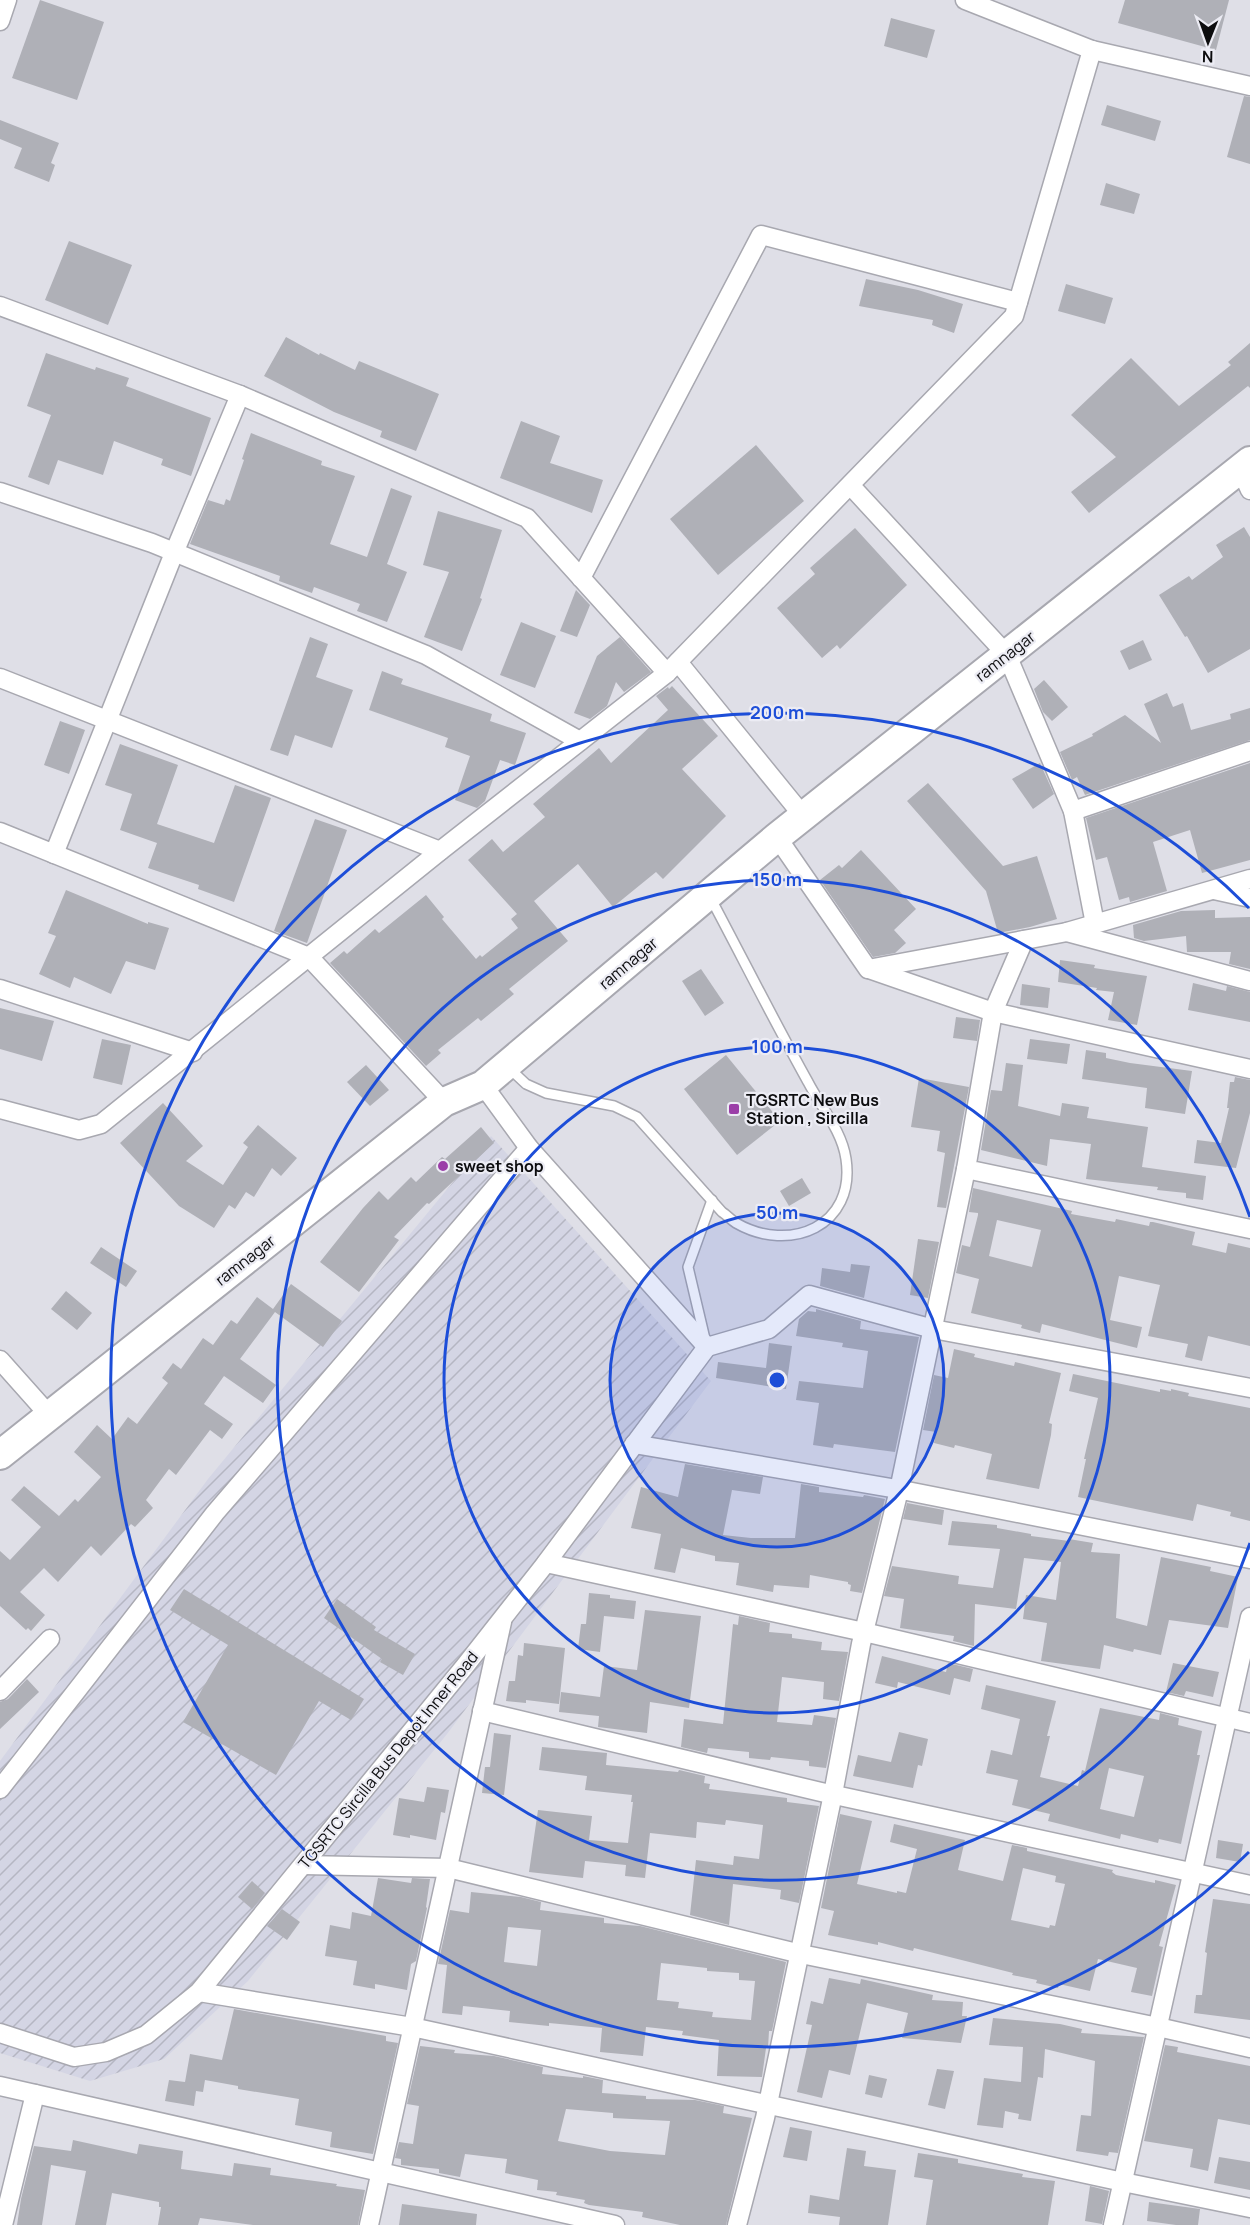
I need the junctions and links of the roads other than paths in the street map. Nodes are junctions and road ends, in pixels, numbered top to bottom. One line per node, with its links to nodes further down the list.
1 (7, 0): 3 (street)
2 (965, 0): 4 (street)
3 (0, 21)
4 (1092, 50): 5 (street); 6 (street)
5 (1250, 86)
6 (1018, 302): 10 (street); 13 (street)
7 (0, 306): 8 (street)
8 (240, 395): 12 (street); 13 (street)
9 (1247, 474): 14 (main road, ramnagar)
10 (850, 486): 14 (street); 15 (street)
11 (0, 492): 12 (street)
12 (174, 553): 17 (street); 18 (street)
13 (581, 578): 15 (street)
14 (1007, 655): 20 (street); 21 (main road, ramnagar)
15 (672, 668): 18 (street); 21 (street)
16 (0, 678): 17 (street)
17 (107, 720): 24 (street); 25 (street)
18 (580, 741): 24 (street)
19 (1250, 752): 20 (street)
20 (1072, 811): 30 (street)
21 (804, 817): 23 (main road, ramnagar)
22 (0, 832): 25 (street)
23 (777, 837): 28 (main road, ramnagar); 34 (street)
24 (440, 851): 33 (street)
25 (54, 854): 33 (street)
26 (1250, 879): 27 (street)
27 (1212, 890): 29 (street); 30 (street)
28 (709, 895): 39 (main road, ramnagar); 46 (lane)
29 (1250, 898)
30 (1095, 924): 31 (street)
31 (1066, 932): 32 (street); 35 (street)
32 (1024, 940): 34 (street); 37 (street)
33 (309, 957): 38 (street); 42 (street)
34 (867, 969): 37 (street)
35 (1250, 981)
36 (0, 989): 38 (street)
37 (993, 1012): 40 (street); 45 (street)
38 (193, 1052): 43 (street)
39 (506, 1066): 41 (main road, ramnagar); 46 (lane)
40 (1250, 1069)
41 (483, 1085): 42 (main road, ramnagar); 44 (street)
42 (444, 1102): 52 (main road, ramnagar)
43 (0, 1109)
44 (529, 1148): 49 (street); 66 (street)
45 (966, 1169): 47 (street); 48 (street)
46 (712, 1200): 49 (lane)
47 (1250, 1229)
48 (933, 1329): 49 (street); 51 (street); 55 (street)
49 (707, 1347): 53 (street, TGSRTC Sircilla Bus Depot Inner Road)
50 (0, 1360): 52 (street)
51 (1250, 1388)
52 (50, 1415): 54 (main road, ramnagar)
53 (634, 1444): 55 (street); 57 (street, TGSRTC Sircilla Bus Depot Inner Road)
54 (0, 1455)
55 (899, 1490): 56 (street); 60 (street)
56 (1250, 1559)
57 (546, 1563): 58 (street, TGSRTC Sircilla Bus Depot Inner Road); 60 (street)
58 (503, 1617): 63 (street); 68 (street, TGSRTC Sircilla Bus Depot Inner Road)
59 (1250, 1617): 64 (street)
60 (864, 1632): 64 (street); 67 (street)
61 (50, 1639): 62 (street)
62 (0, 1691)
63 (482, 1711): 67 (street); 69 (street)
64 (1228, 1718): 65 (street); 70 (street)
65 (1250, 1723)
66 (0, 1789)
67 (833, 1794): 70 (street); 72 (street)
68 (304, 1864): 69 (street); 73 (street, TGSRTC Sircilla Bus Depot Inner Road)
69 (448, 1868): 72 (street); 74 (street)
70 (1193, 1872): 71 (street); 75 (street)
71 (1250, 1885)
72 (801, 1954): 75 (street); 80 (street)
73 (199, 1992): 74 (street); 76 (street, TGSRTC Sircilla Bus Depot Inner Road)
74 (412, 2027): 80 (street); 81 (street)
75 (1158, 2027): 77 (street); 82 (street)
76 (0, 2033)
77 (1250, 2048)
78 (0, 2086): 79 (street)
79 (35, 2094): 81 (street); 84 (street)
80 (768, 2104): 82 (street); 87 (street)
81 (380, 2172): 85 (street); 86 (street)
82 (1123, 2182): 83 (street); 88 (street)
83 (1250, 2208)
84 (3, 2225)
85 (369, 2225)
86 (615, 2225)
87 (737, 2225)
88 (1113, 2225)

